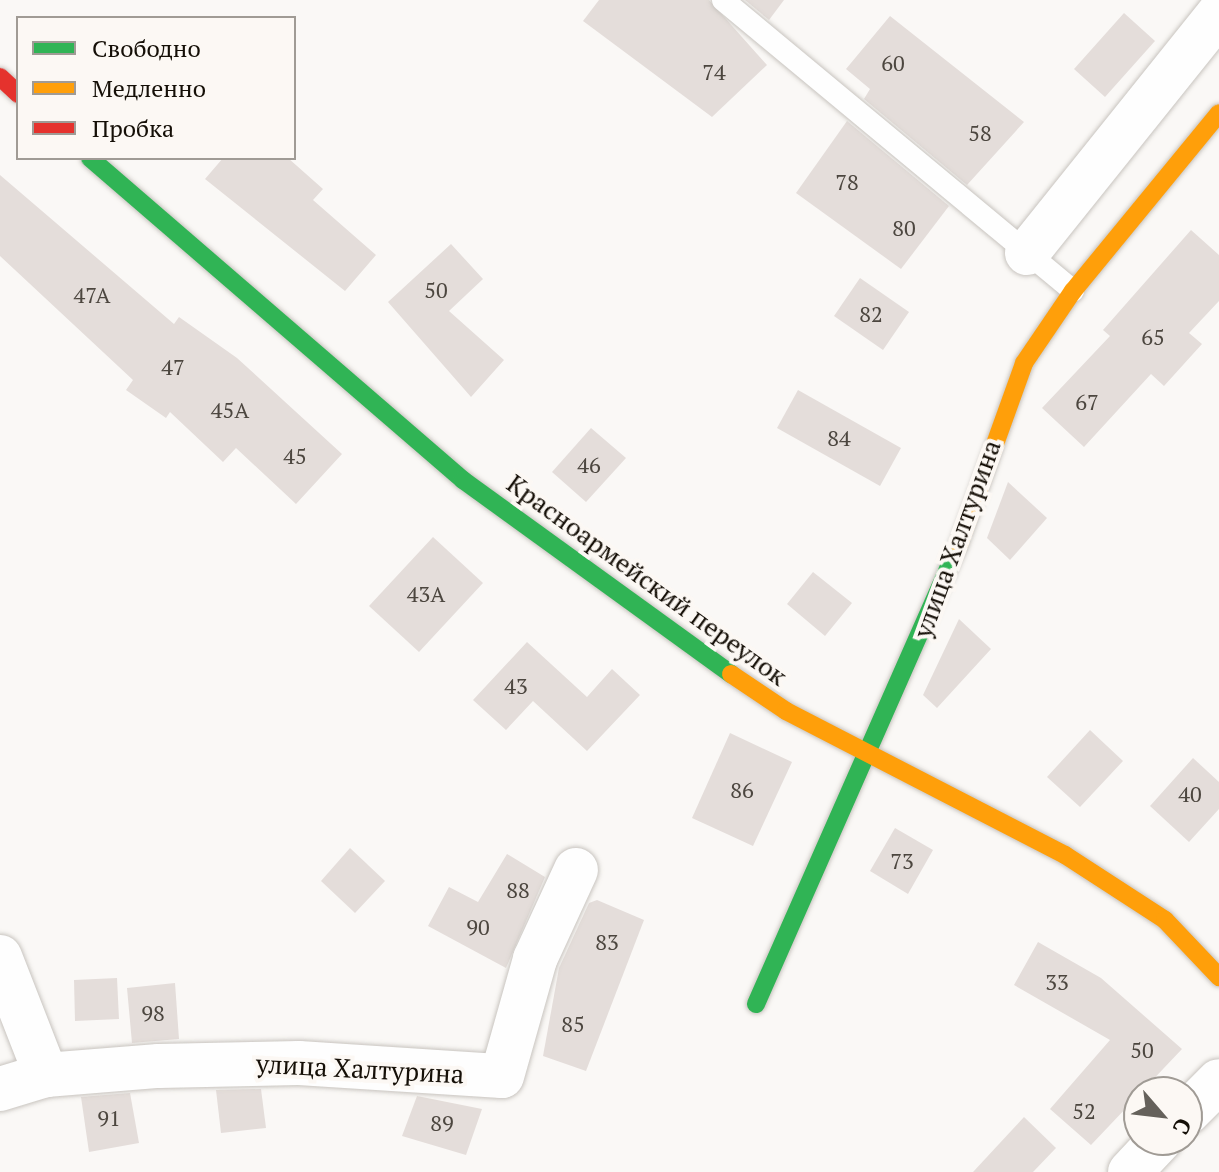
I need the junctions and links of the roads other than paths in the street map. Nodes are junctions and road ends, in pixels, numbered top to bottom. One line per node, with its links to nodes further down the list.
1 (723, 0): 7 (lane)
2 (1219, 13): 7 (street)
3 (0, 77): 4 (street)
4 (16, 92)
5 (1219, 113): 8 (street, улица Халтурина)
6 (92, 160): 9 (street, Красноармейский переулок)
7 (1027, 253): 8 (lane)
8 (1073, 291): 9 (street, улица Халтурина)
9 (869, 757): 12 (street, Красноармейский переулок); 13 (street, улица Халтурина)
10 (576, 870): 14 (street, улица Халтурина)
11 (0, 957): 14 (street)
12 (1219, 977)
13 (756, 1004)
14 (46, 1075): 16 (street, улица Халтурина)
15 (1219, 1081): 17 (street)
16 (0, 1089)
17 (1203, 1097)
18 (1145, 1156): 19 (street)
19 (1130, 1172)

